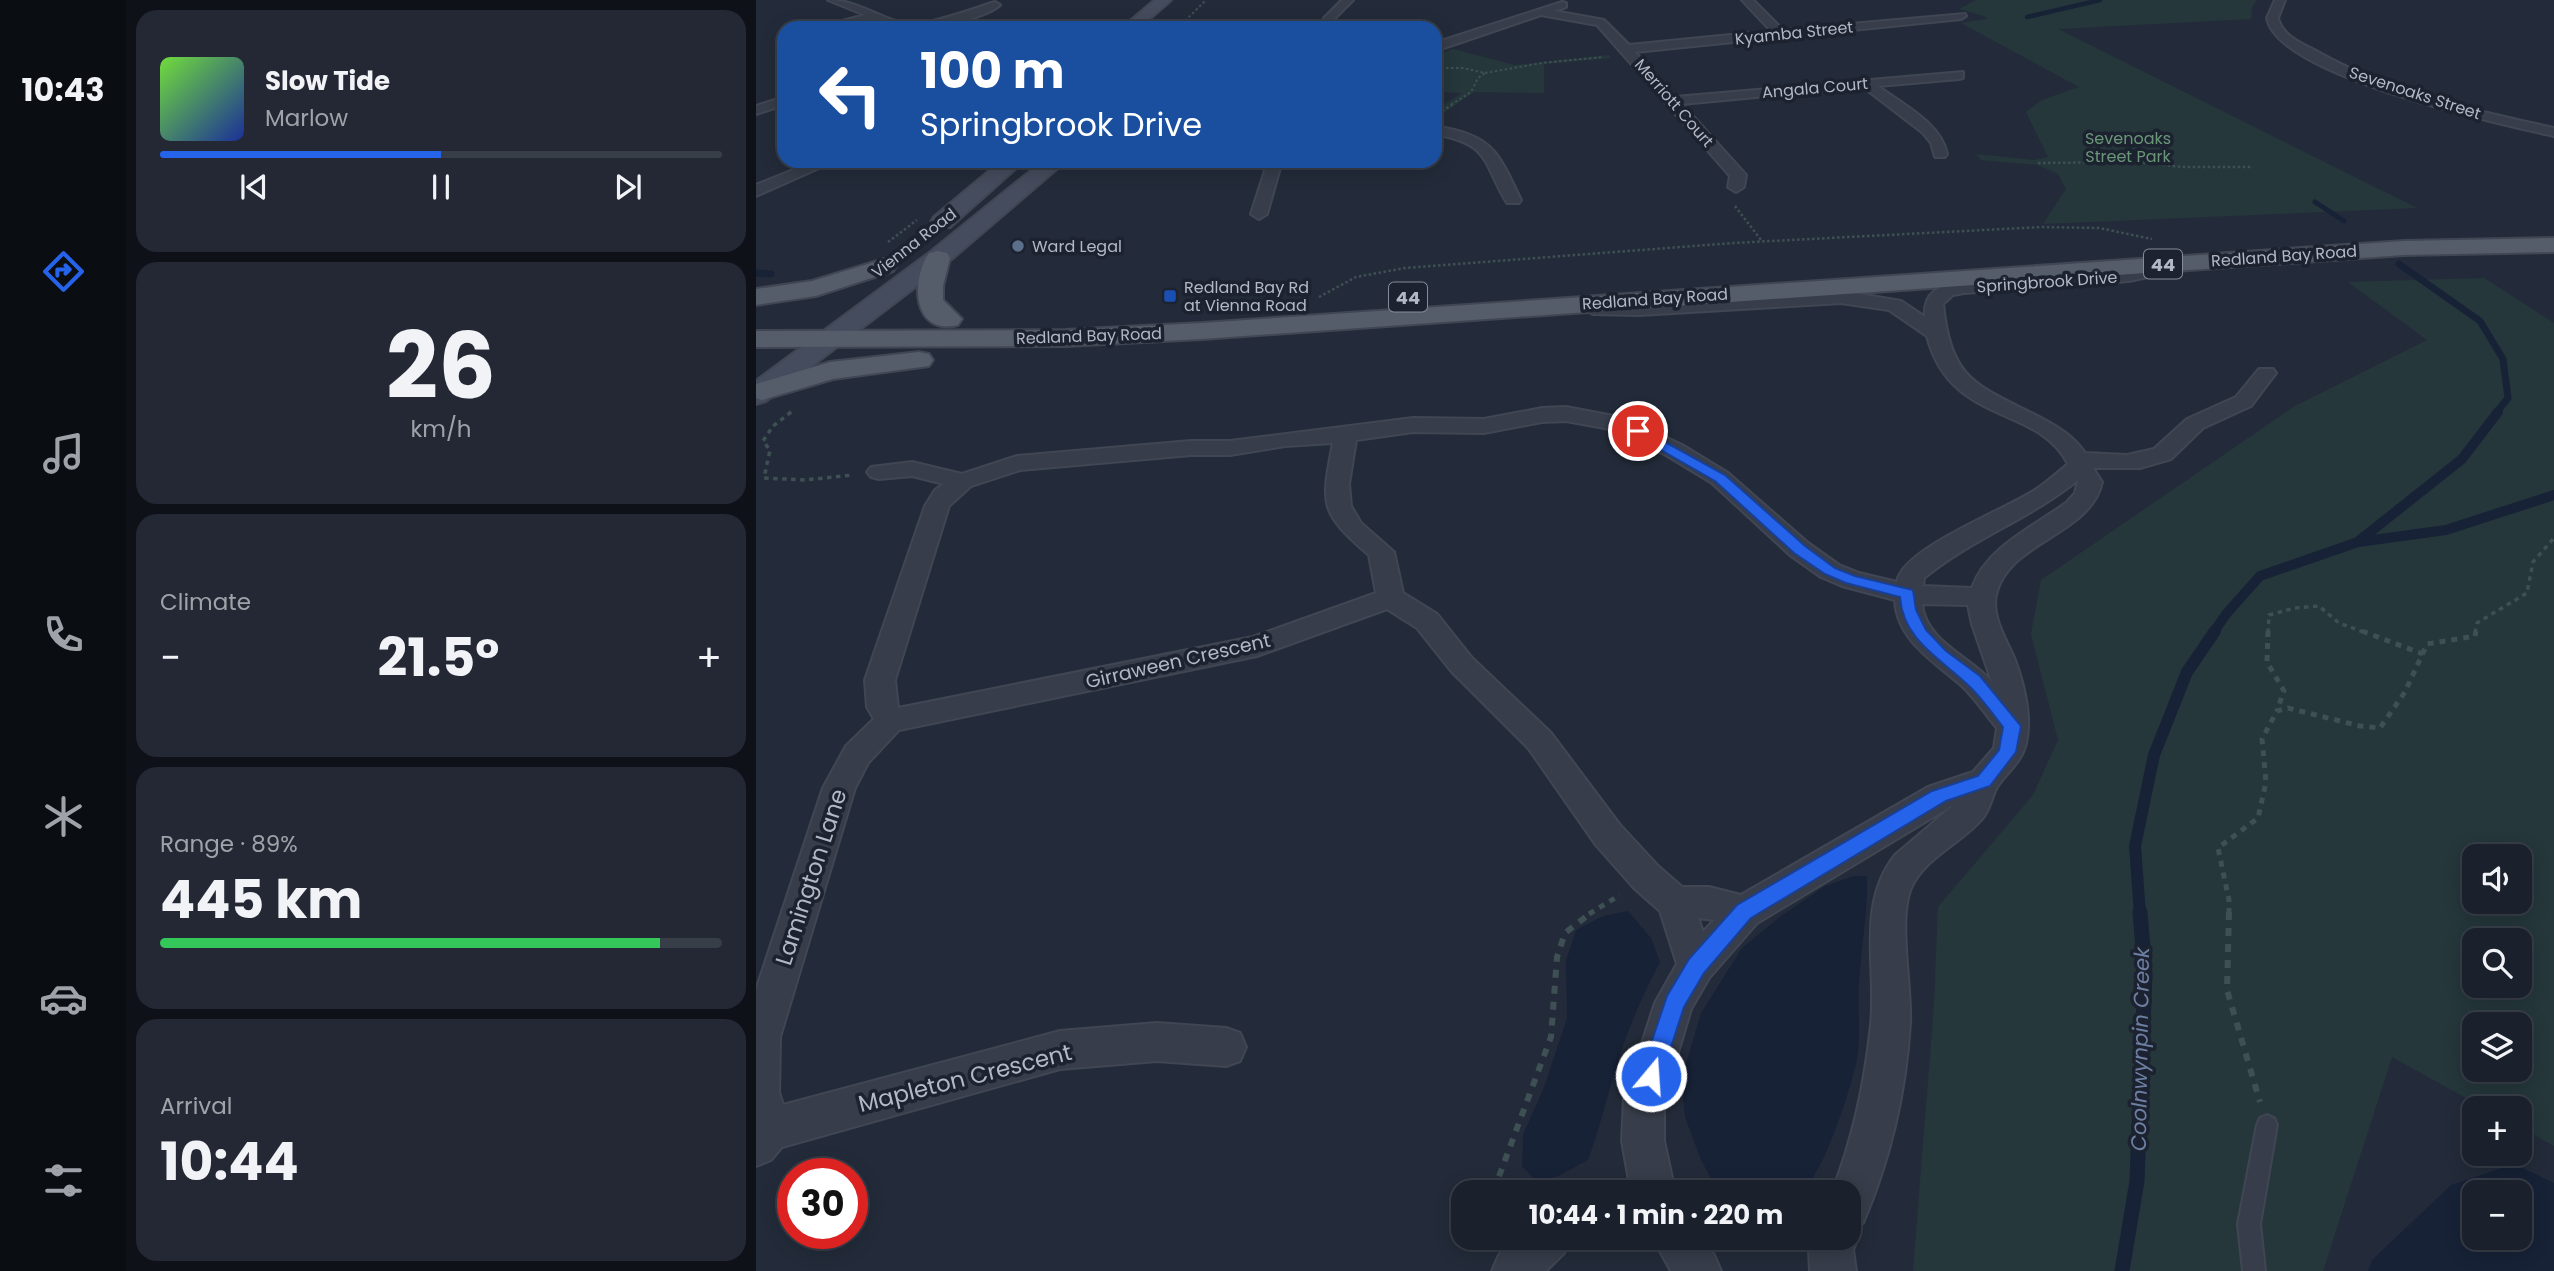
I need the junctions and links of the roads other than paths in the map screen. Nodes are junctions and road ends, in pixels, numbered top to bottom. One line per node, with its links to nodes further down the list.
1 (833, 0): 10 (street)
2 (1164, 0): 15 (main road)
3 (1348, 0): 16 (street)
4 (1570, 0): 9 (street)
5 (1747, 0): 18 (street)
6 (2280, 0): 27 (street, Sevenoaks Street)
7 (995, 5): 14 (street)
8 (1595, 8): 17 (street, Merriott Court)
9 (1545, 13): 17 (street); 19 (street)
10 (877, 16): 12 (street); 13 (street)
11 (1961, 16): 18 (street, Kyamba Street)
12 (854, 21)
13 (891, 21)
14 (940, 21)
15 (1138, 21)
16 (1328, 21)
17 (1600, 22): 20 (street, Merriott Court)
18 (1781, 35): 20 (street, Kyamba Street)
19 (1442, 45)
20 (1629, 52): 23 (street, Merriott Court)
21 (1959, 75): 22 (street, Angala Court)
22 (1867, 84): 23 (street, Angala Court); 28 (street)
23 (1671, 101): 33 (street, Merriott Court)
24 (777, 103): 25 (street)
25 (758, 108)
26 (1442, 132): 35 (street)
27 (2554, 132)
28 (1940, 154)
29 (811, 168): 34 (street)
30 (1004, 168): 37 (main road, Vienna Road)
31 (1047, 168): 40 (main road, Vienna Road)
32 (1273, 168): 36 (street)
33 (1735, 187)
34 (756, 191)
35 (1513, 200)
36 (1259, 214)
37 (923, 226)
38 (2554, 229): 45 (main road, Redland Bay Road / 44)
39 (2554, 245): 41 (main road, Redland Bay Road / 44)
40 (938, 258): 45 (main road); 46 (main road, Vienna Road)
41 (2193, 262): 43 (main road, Redland Bay Road / 44); 47 (street, Springbrook Drive)
42 (756, 297): 46 (main road, Vienna Road)
43 (1547, 306): 47 (street); 48 (main road, Redland Bay Road / 44)
44 (756, 319): 46 (main road, Redland Bay Road / 44)
45 (949, 319): 46 (main road, Redland Bay Road / 44)
46 (829, 320): 48 (main road, Redland Bay Road / 44); 50 (main road); 53 (main road)
47 (1934, 332): 55 (street, Springbrook Drive)
48 (1066, 338): 53 (main road)
49 (756, 339): 50 (main road)
50 (785, 340): 51 (main road)
51 (756, 362)
52 (2266, 373): 55 (street)
53 (759, 393)
54 (1346, 435): 57 (street); 58 (street); 60 (street)
55 (2079, 463): 58 (street); 59 (street)
56 (879, 472): 57 (street)
57 (963, 481): 61 (street)
58 (1908, 594): 59 (street); 62 (street)
59 (1982, 597): 62 (street)
60 (1390, 598): 61 (street, Girraween Crescent); 64 (street)
61 (890, 721): 69 (street, Lamington Lane)
62 (2012, 726): 63 (street)
63 (1984, 781): 65 (street); 71 (street)
64 (1675, 902): 65 (street); 66 (street)
65 (1744, 912): 66 (street)
66 (1696, 966): 70 (street)
67 (1226, 1047): 69 (street, Mapleton Crescent)
68 (2267, 1125): 76 (lane)
69 (762, 1138)
70 (1645, 1180)
71 (1857, 1180)
72 (1535, 1250): 74 (street)
73 (1683, 1250): 75 (street)
74 (1515, 1271)
75 (1698, 1271)
76 (2254, 1271)

